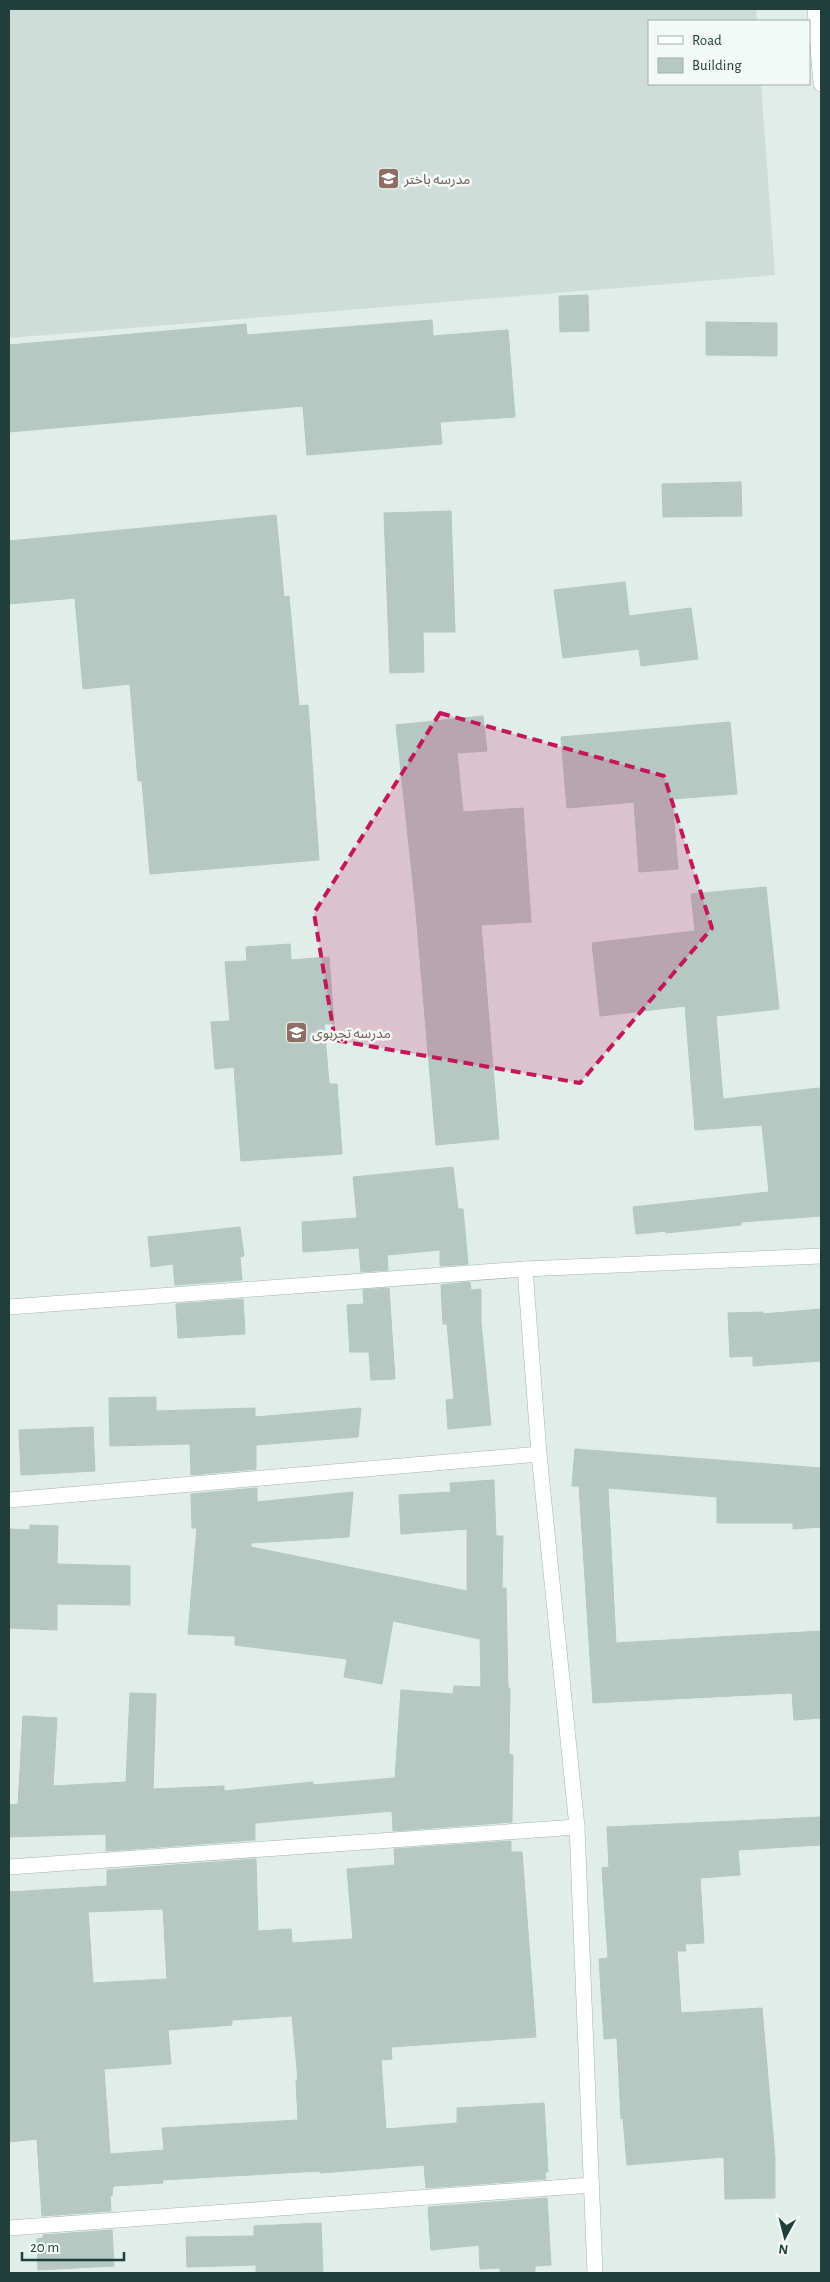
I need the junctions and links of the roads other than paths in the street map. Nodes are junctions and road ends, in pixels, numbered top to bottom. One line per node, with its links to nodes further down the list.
1 (815, 9): 2 (street)
2 (821, 84)
3 (821, 1256): 4 (street)
4 (526, 1269): 5 (street); 6 (street)
5 (9, 1307)
6 (539, 1454): 7 (street); 8 (street)
7 (9, 1500)
8 (577, 1827): 9 (street); 10 (street)
9 (9, 1867)
10 (592, 2185): 11 (street); 12 (street)
11 (9, 2228)
12 (595, 2273)

